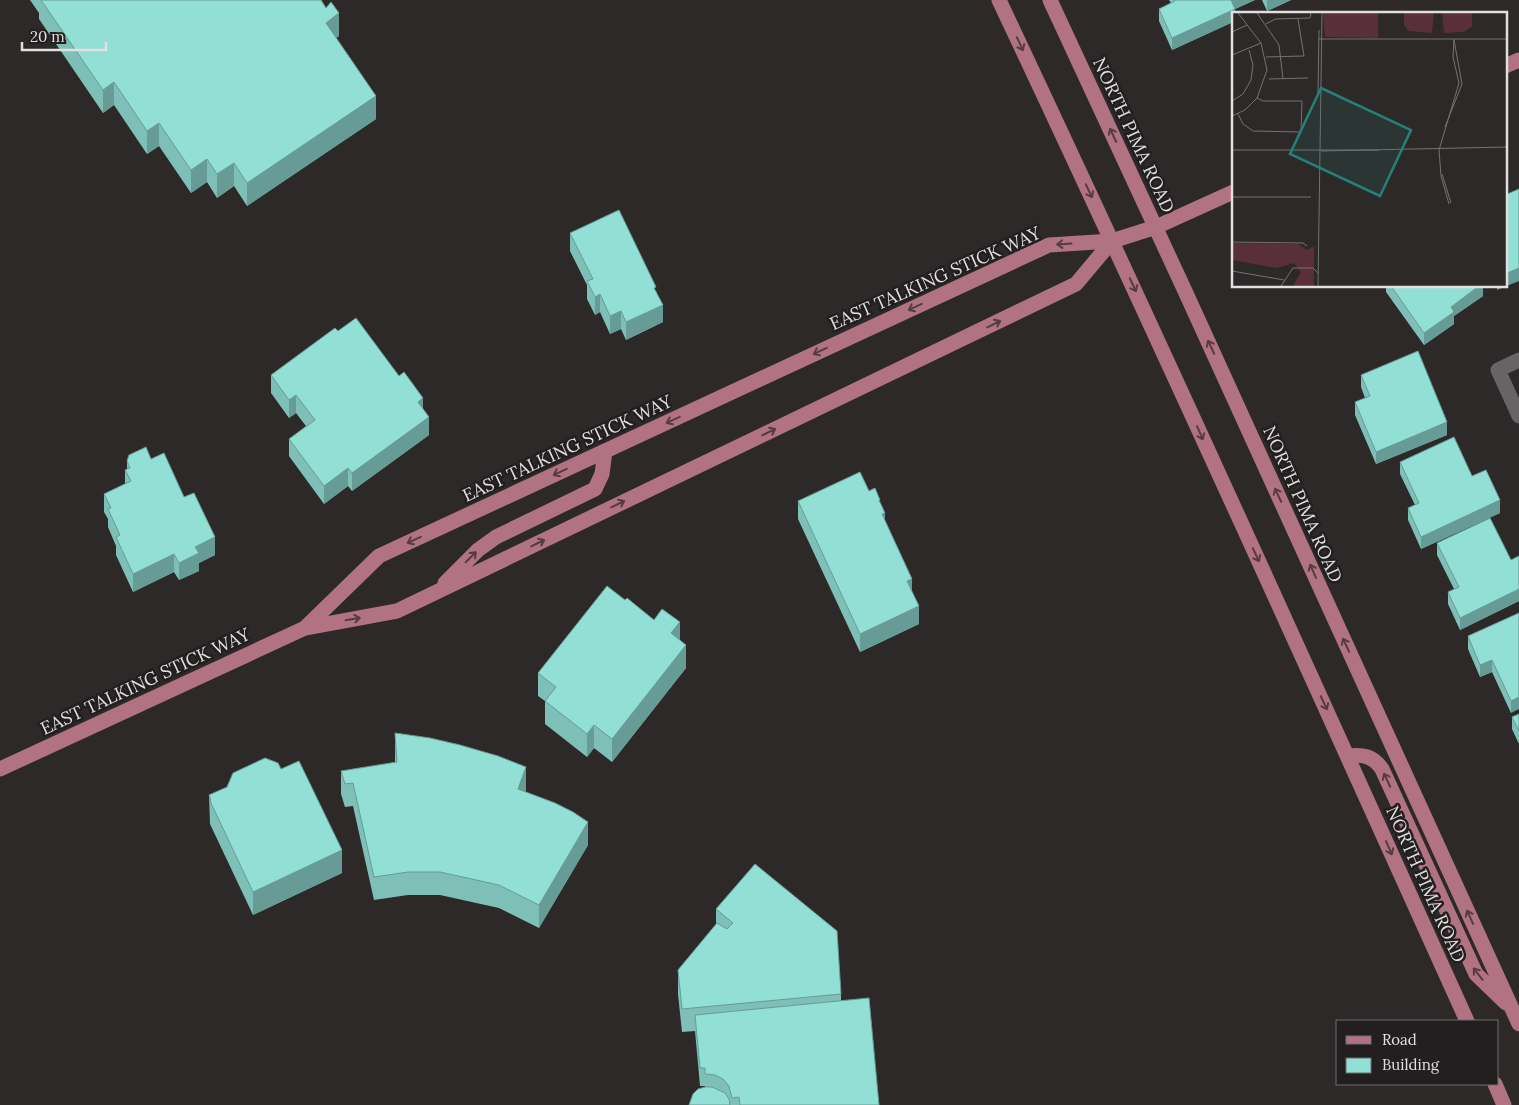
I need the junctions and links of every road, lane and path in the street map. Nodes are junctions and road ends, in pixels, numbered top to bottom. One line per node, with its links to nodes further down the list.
1 (999, 0): 7 (main road, NORTH PIMA ROAD, one-way to 7)
2 (1050, 0): 6 (main road, NORTH PIMA ROAD, one-way to 2)
3 (1519, 60): 4 (main road)
4 (1506, 66)
5 (1232, 192): 6 (main road)
6 (1156, 227): 7 (main road); 15 (main road, NORTH PIMA ROAD, one-way to 6)
7 (1112, 241): 10 (main road, EAST TALKING STICK WAY, one-way to 10); 11 (main road, EAST TALKING STICK WAY, one-way to 7); 13 (main road, NORTH PIMA ROAD, one-way to 13)
8 (1519, 360): 9 (street)
9 (1519, 416)
10 (604, 451): 11 (main road, one-way to 10); 12 (main road, EAST TALKING STICK WAY, one-way to 12)
11 (436, 592): 12 (main road, EAST TALKING STICK WAY, one-way to 11)
12 (305, 628): 14 (main road, EAST TALKING STICK WAY)
13 (1348, 756): 15 (main road, one-way to 13); 16 (main road, NORTH PIMA ROAD, one-way to 16)
14 (0, 768)
15 (1512, 1009): 17 (main road, NORTH PIMA ROAD)
16 (1467, 1020)
17 (1519, 1024)
18 (1495, 1085): 19 (main road)
19 (1504, 1105)

